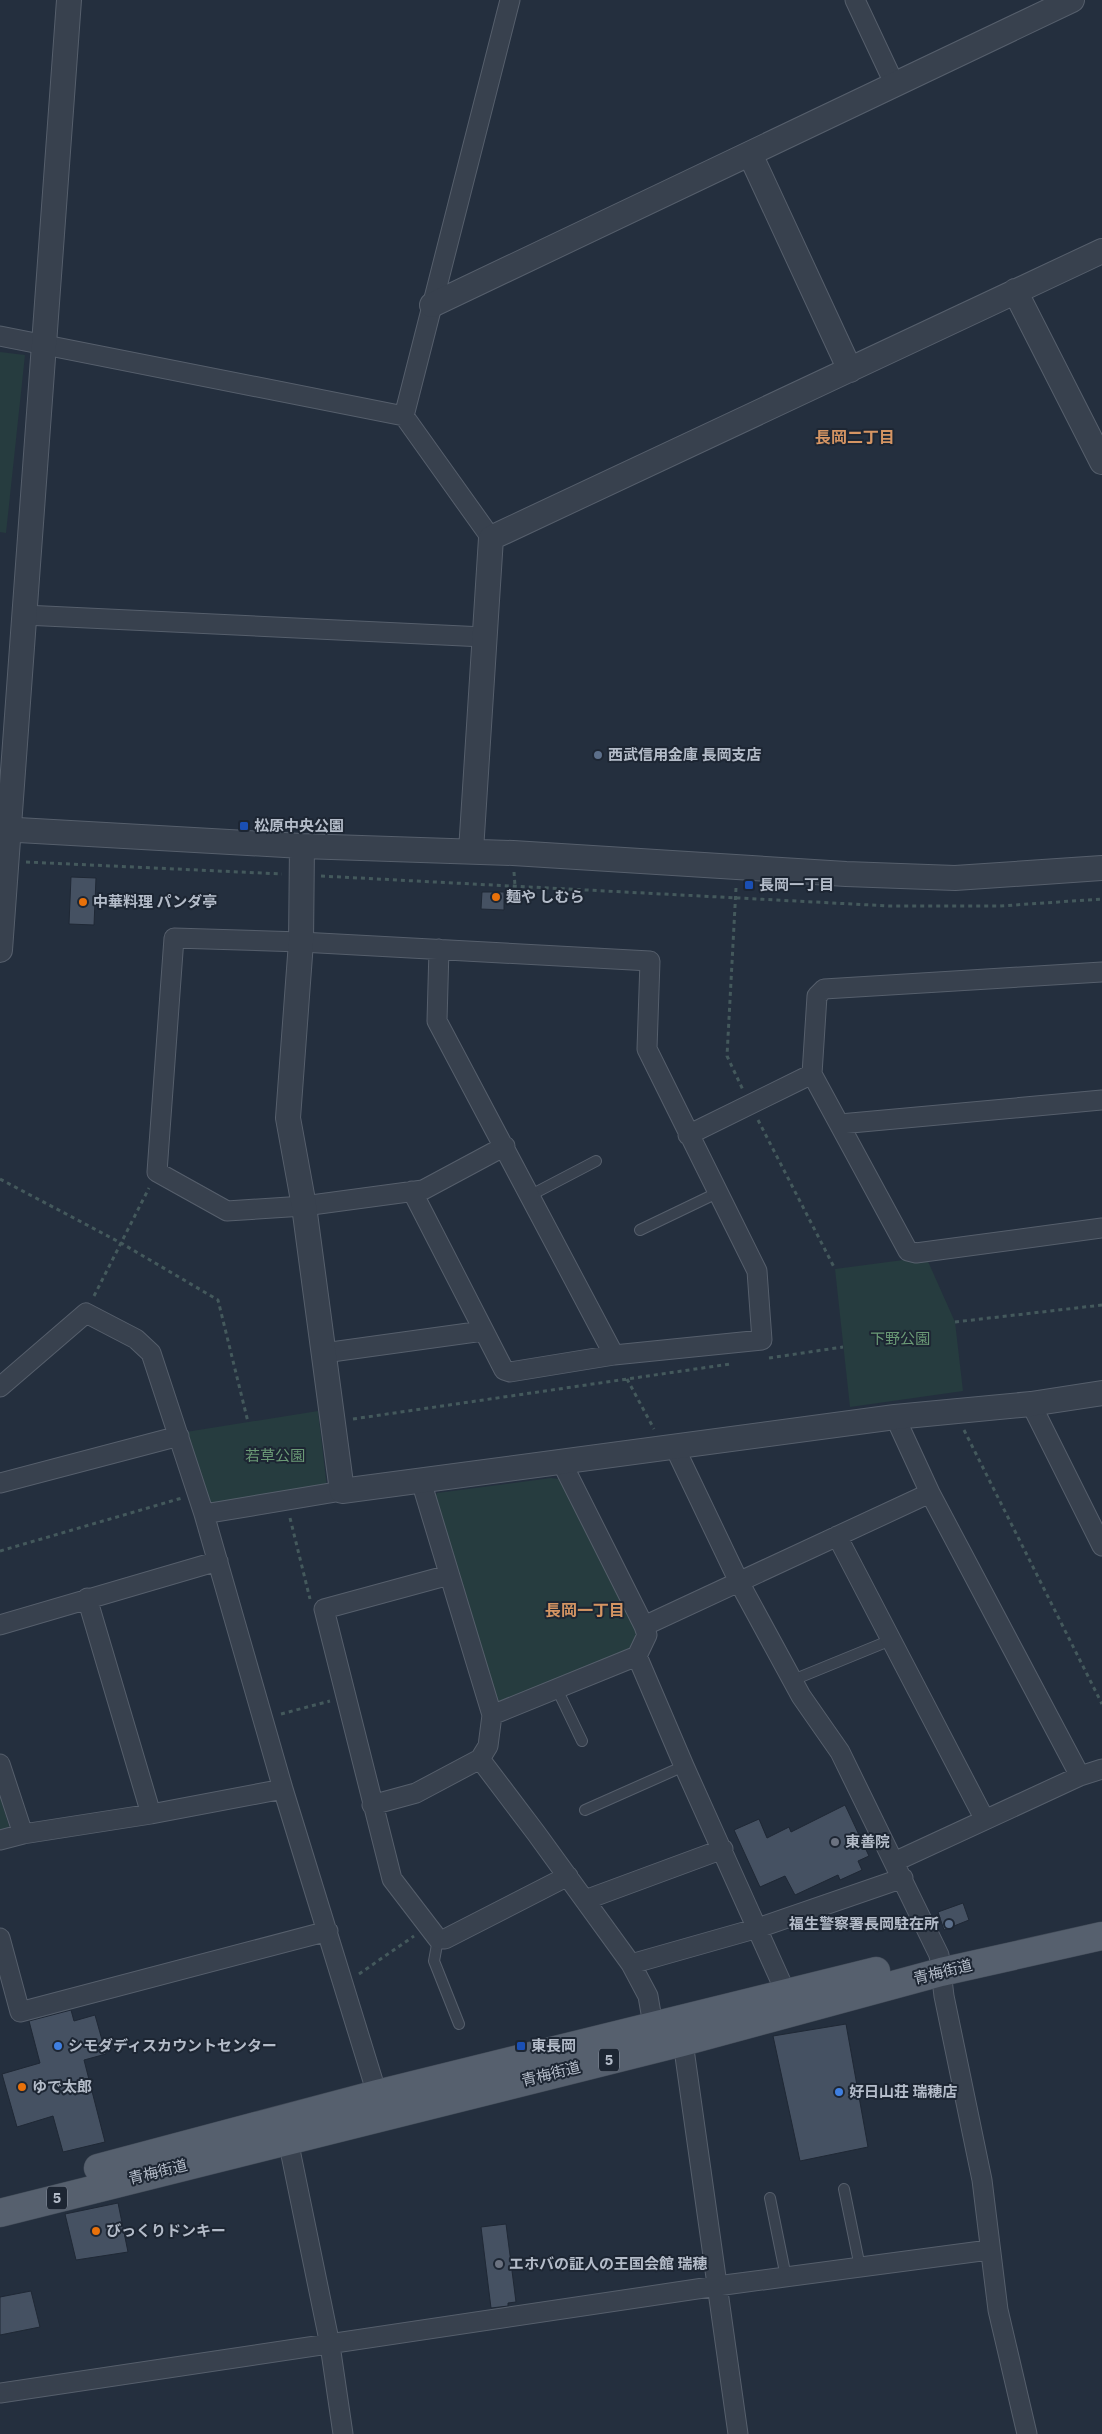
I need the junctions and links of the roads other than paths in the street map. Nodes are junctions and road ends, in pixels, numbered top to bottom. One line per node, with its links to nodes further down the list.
1 (69, 0): 11 (street)
2 (510, 0): 9 (street)
3 (855, 0): 5 (street)
4 (1072, 0): 5 (street)
5 (894, 83): 6 (street)
6 (750, 154): 9 (street); 12 (street)
7 (1102, 251): 8 (street)
8 (1015, 291): 12 (street); 14 (street)
9 (432, 305): 13 (street)
10 (0, 336): 11 (street)
11 (43, 345): 13 (street); 16 (street)
12 (850, 370): 15 (street)
13 (404, 416): 15 (street)
14 (1102, 462)
15 (491, 538): 17 (street)
16 (24, 615): 17 (street); 18 (street)
17 (484, 637): 20 (street)
18 (4, 829): 19 (street); 24 (street)
19 (302, 846): 20 (street); 22 (street)
20 (471, 850): 21 (street)
21 (1102, 868)
22 (301, 942): 23 (street); 35 (street); 35 (street)
23 (440, 949): 29 (street); 30 (street)
24 (0, 950)
25 (1102, 972): 26 (street)
26 (812, 1074): 28 (street); 29 (street)
27 (1102, 1100): 28 (street)
28 (840, 1124): 36 (street)
29 (688, 1135): 33 (street)
30 (505, 1146): 32 (street); 34 (street)
31 (596, 1161): 34 (lane)
32 (412, 1191): 35 (street); 38 (street)
33 (717, 1193): 37 (lane); 40 (street)
34 (531, 1195): 40 (street)
35 (304, 1206): 39 (street)
36 (1102, 1228)
37 (640, 1230)
38 (483, 1331): 39 (street); 40 (street)
39 (324, 1353): 50 (street)
40 (614, 1355)
41 (0, 1387): 45 (street)
42 (1102, 1392): 43 (street)
43 (1031, 1404): 44 (street); 54 (street)
44 (895, 1417): 46 (street); 51 (street)
45 (179, 1436): 49 (street); 52 (street)
46 (669, 1447): 47 (street); 57 (street)
47 (562, 1462): 48 (street); 60 (street)
48 (421, 1481): 50 (street); 56 (street)
49 (0, 1483)
50 (342, 1491): 52 (street)
51 (930, 1493): 53 (street); 71 (street)
52 (204, 1514): 55 (street)
53 (837, 1536): 57 (street); 61 (street)
54 (1102, 1546)
55 (218, 1562): 58 (street); 72 (street)
56 (449, 1576): 65 (street); 73 (street)
57 (738, 1582): 60 (street); 63 (street)
58 (87, 1598): 59 (street); 75 (street)
59 (0, 1625)
60 (644, 1626): 62 (street)
61 (891, 1640): 63 (lane); 76 (street)
62 (637, 1656): 64 (street); 69 (street)
63 (793, 1680): 80 (street)
64 (558, 1689): 65 (street); 66 (lane)
65 (492, 1715): 67 (street)
66 (582, 1741)
67 (480, 1759): 73 (street); 81 (street)
68 (0, 1764): 77 (street)
69 (684, 1766): 74 (lane); 79 (street)
70 (1102, 1769): 71 (street)
71 (1080, 1776): 76 (street)
72 (284, 1789): 75 (street); 85 (street)
73 (372, 1805): 88 (street)
74 (585, 1810)
75 (151, 1814): 77 (street)
76 (985, 1820): 80 (street)
77 (23, 1834): 78 (street)
78 (0, 1840)
79 (722, 1849): 82 (street); 84 (street)
80 (898, 1870): 84 (street); 89 (street)
81 (568, 1876): 82 (street); 88 (street)
82 (585, 1900): 90 (street)
83 (1102, 1918): 89 (main road, 青梅街道 / 5)
84 (758, 1928): 90 (street); 91 (street)
85 (328, 1931): 87 (street); 95 (street)
86 (1102, 1936): 89 (main road, 青梅街道 / 5)
87 (0, 1938)
88 (438, 1939): 92 (lane)
89 (940, 1963): 91 (main road, 青梅街道 / 5); 94 (main road, 青梅街道 / 5); 101 (street)
90 (630, 1964): 93 (street)
91 (786, 1993): 93 (main road, 青梅街道 / 5)
92 (459, 2024)
93 (653, 2025): 95 (main road, 青梅街道 / 5)
94 (683, 2042): 96 (main road, 青梅街道 / 5); 104 (street)
95 (377, 2094): 98 (main road, 青梅街道 / 5)
96 (288, 2140): 100 (main road, 青梅街道 / 5); 105 (street)
97 (844, 2189): 102 (lane)
98 (0, 2193)
99 (770, 2198): 103 (lane)
100 (0, 2213)
101 (989, 2250): 102 (street); 109 (street)
102 (860, 2267): 103 (street)
103 (786, 2277): 104 (street)
104 (717, 2286): 105 (street); 108 (street)
105 (330, 2345): 106 (street); 107 (street)
106 (0, 2393)
107 (343, 2434)
108 (738, 2434)
109 (1027, 2434)

